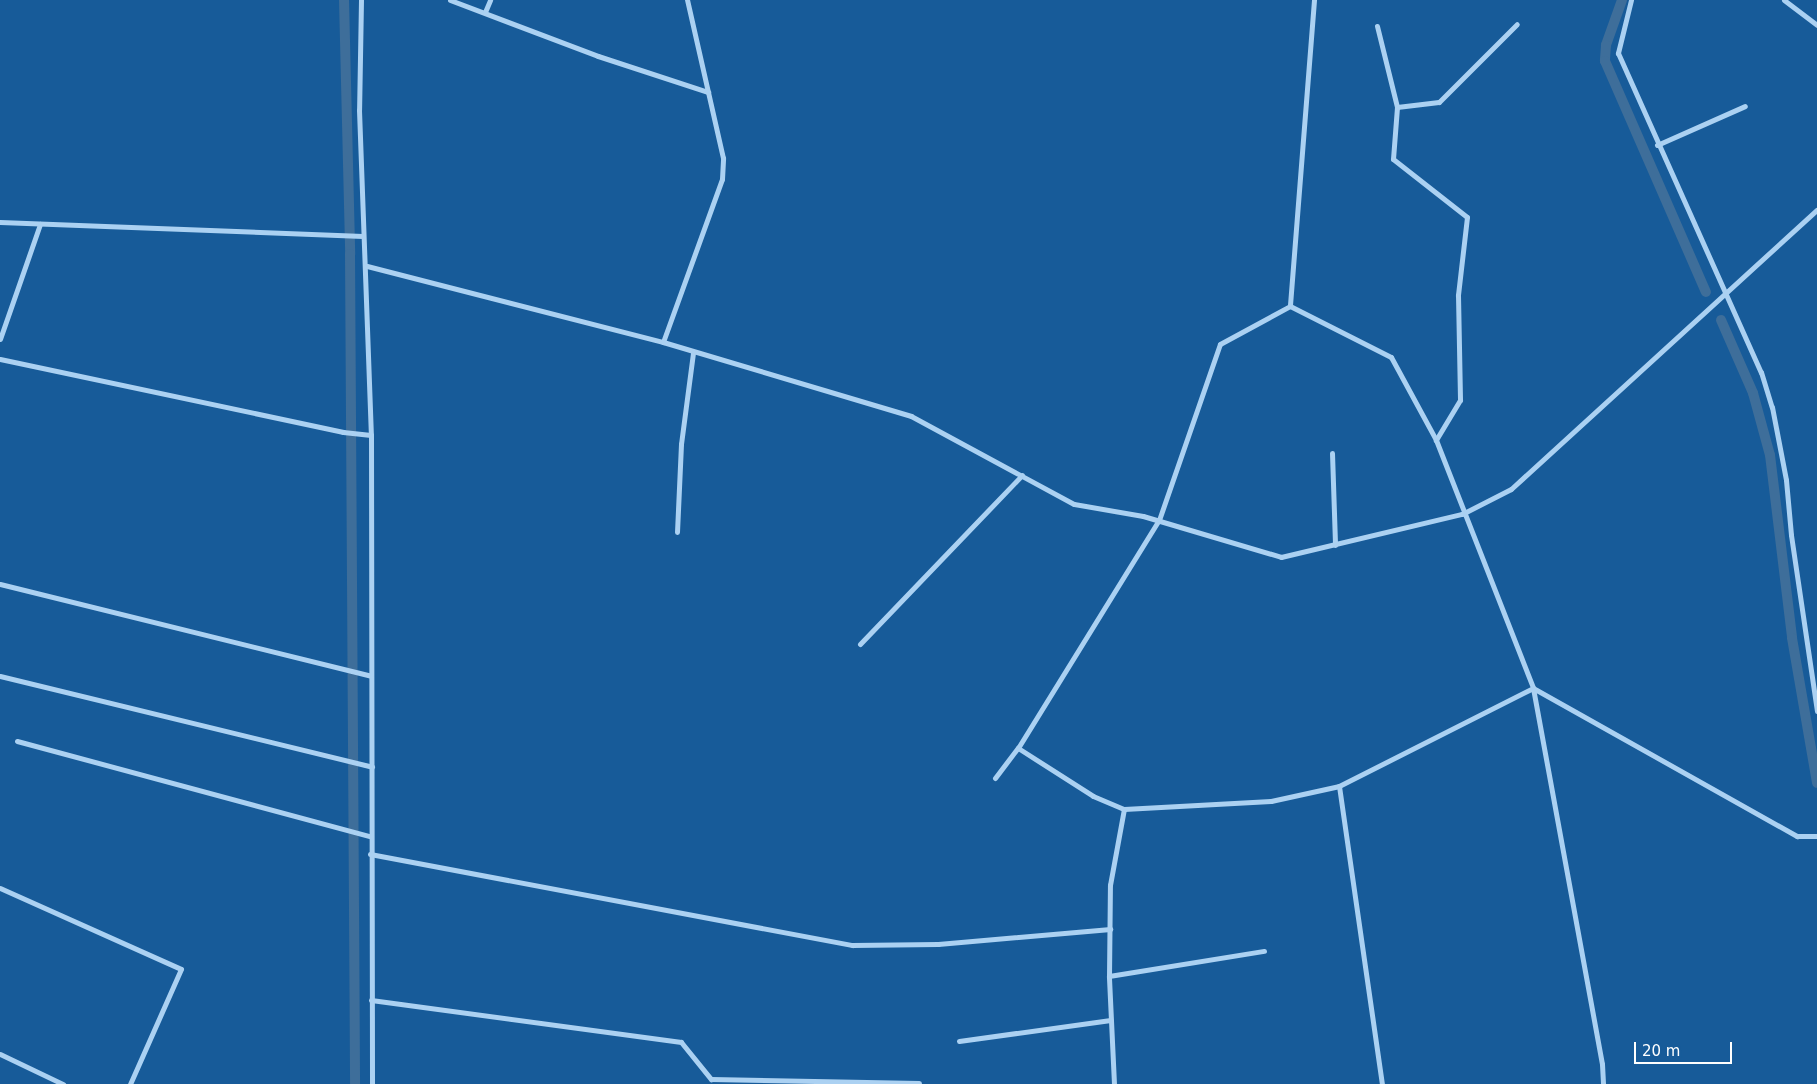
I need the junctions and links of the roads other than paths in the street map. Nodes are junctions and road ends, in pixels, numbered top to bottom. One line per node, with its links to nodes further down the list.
1 (361, 0): 19 (street)
2 (450, 0): 8 (street)
3 (490, 0): 8 (street)
4 (687, 0): 12 (street)
5 (1314, 0): 22 (street)
6 (1631, 0): 15 (street)
7 (1784, 0): 10 (street)
8 (485, 12): 12 (street)
9 (1517, 24): 14 (street)
10 (1817, 25)
11 (1377, 26): 14 (street)
12 (708, 92): 24 (street)
13 (1745, 106): 15 (street)
14 (1397, 107): 28 (street)
15 (1657, 145): 21 (street)
16 (1817, 210): 21 (street)
17 (0, 222): 18 (street)
18 (40, 224): 19 (street); 23 (street)
19 (363, 236): 20 (street)
20 (367, 266): 24 (street); 27 (street)
21 (1726, 293): 31 (street); 40 (street)
22 (1290, 306): 28 (street); 32 (street)
23 (0, 339)
24 (663, 342): 25 (street)
25 (693, 353): 30 (street); 33 (street)
26 (0, 359): 27 (street)
27 (370, 435): 38 (street)
28 (1436, 440): 31 (street)
29 (1332, 453): 34 (street)
30 (1022, 475): 32 (street); 36 (street)
31 (1462, 514): 34 (street); 39 (street)
32 (1159, 520): 34 (street); 42 (street)
33 (677, 532)
34 (1335, 545)
35 (0, 584): 38 (street)
36 (860, 644)
37 (0, 676): 43 (street)
38 (371, 676): 43 (street)
39 (1533, 688): 45 (street); 48 (street); 64 (street)
40 (1817, 711)
41 (18, 741): 47 (street)
42 (1018, 748): 44 (street); 46 (street)
43 (372, 767): 47 (street)
44 (995, 778)
45 (1339, 786): 46 (street); 63 (street)
46 (1124, 809): 51 (street)
47 (370, 836): 49 (street)
48 (1817, 836)
49 (370, 854): 51 (street); 54 (street)
50 (0, 888): 60 (street)
51 (1110, 929): 53 (street)
52 (1264, 951): 53 (street)
53 (1109, 976): 55 (street)
54 (371, 1000): 58 (street); 61 (street)
55 (1111, 1020): 56 (street); 62 (street)
56 (959, 1041)
57 (0, 1054): 59 (street)
58 (919, 1082)
59 (63, 1084)
60 (130, 1084)
61 (372, 1084)
62 (1114, 1084)
63 (1382, 1084)
64 (1603, 1084)

